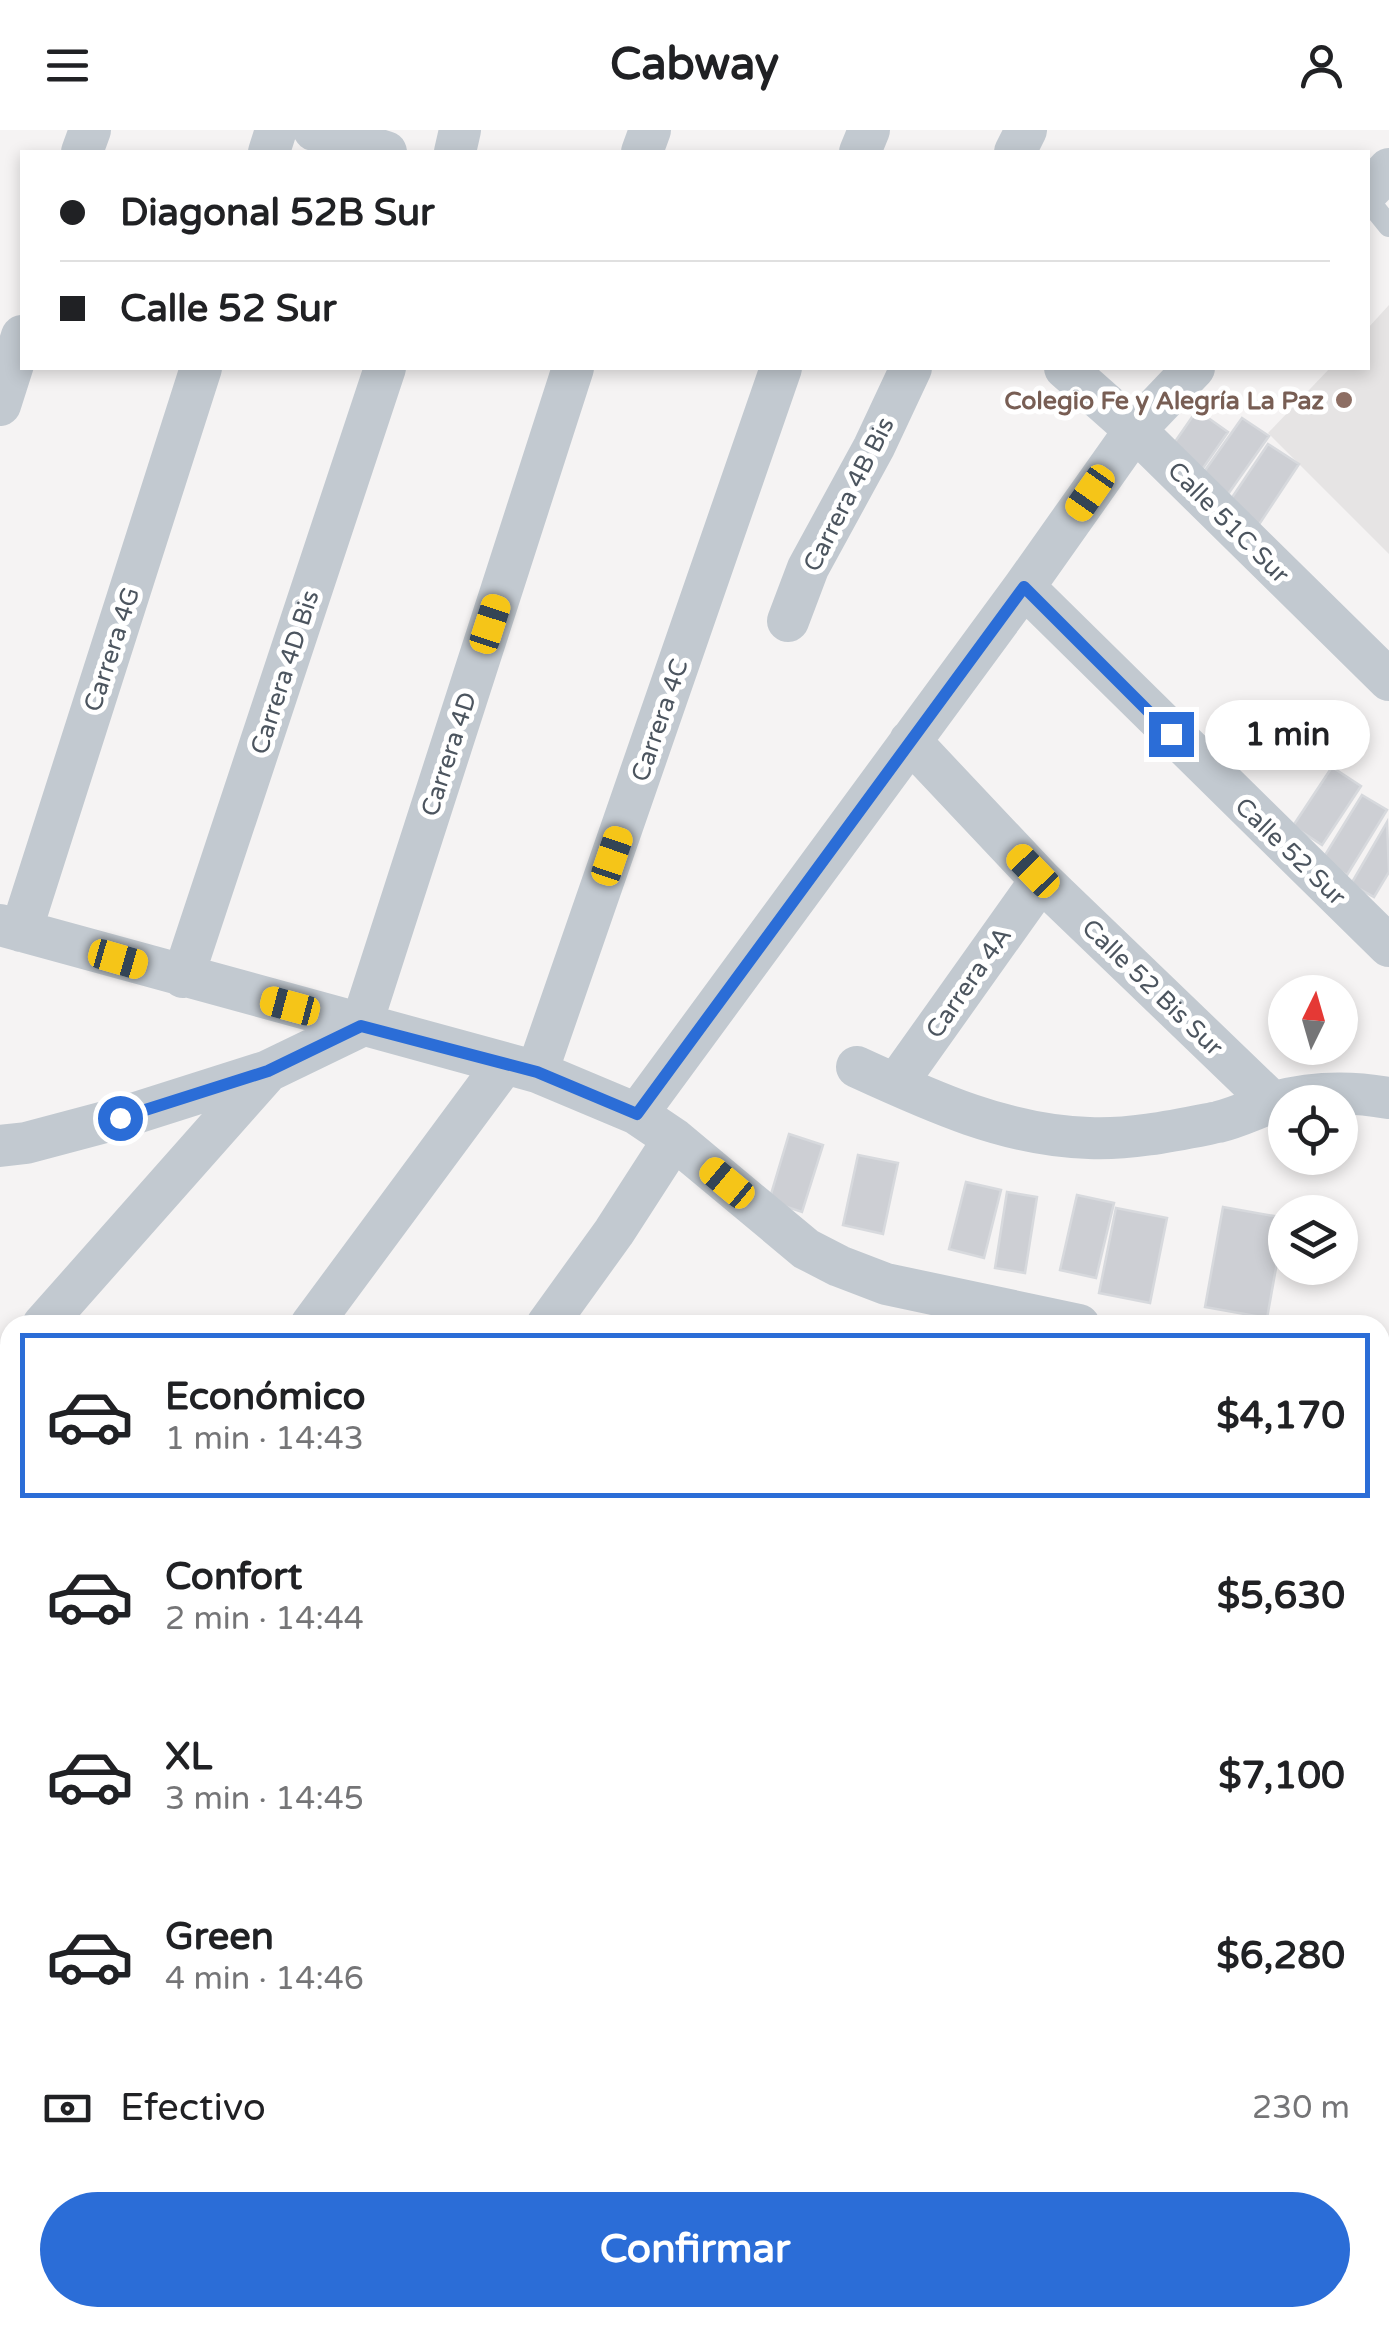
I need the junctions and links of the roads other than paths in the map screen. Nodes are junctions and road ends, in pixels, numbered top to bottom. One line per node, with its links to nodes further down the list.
1 (314, 130): 2 (street)
2 (379, 150)
3 (1389, 169): 4 (street)
4 (1370, 189)
5 (1370, 202): 6 (lane)
6 (1389, 226)
7 (20, 342): 15 (street)
8 (200, 370): 22 (street, Carrera 4G)
9 (384, 370): 24 (street, Carrera 4D Bis)
10 (572, 370): 25 (street, Carrera 4D)
11 (781, 370): 27 (street, Carrera 4C)
12 (911, 370): 18 (street, Carrera 4B Bis)
13 (1067, 370): 16 (street, Calle 51C Sur)
14 (1192, 370): 16 (street)
15 (0, 405)
16 (1135, 430): 17 (street); 19 (street, Calle 51C Sur)
17 (1024, 587): 20 (street); 23 (street, Calle 52 Sur)
18 (788, 621)
19 (1389, 680)
20 (910, 741): 21 (street, Calle 52 Bis Sur); 34 (street)
21 (1041, 880): 29 (street, Carrera 4A); 31 (street, Calle 52 Bis Sur)
22 (10, 928): 24 (street)
23 (1389, 946)
24 (182, 977): 25 (street)
25 (361, 1026): 27 (street); 28 (street)
26 (857, 1067): 29 (street)
27 (521, 1068): 34 (street); 38 (street, Carrera 4C)
28 (268, 1071): 36 (street); 37 (street)
29 (896, 1084): 33 (street)
30 (1358, 1092): 32 (street)
31 (1268, 1098)
32 (1389, 1098)
33 (1268, 1105)
34 (637, 1114): 35 (street)
35 (674, 1139): 39 (street); 40 (street)
36 (0, 1146)
37 (52, 1315)
38 (319, 1315)
39 (554, 1315)
40 (994, 1315)

